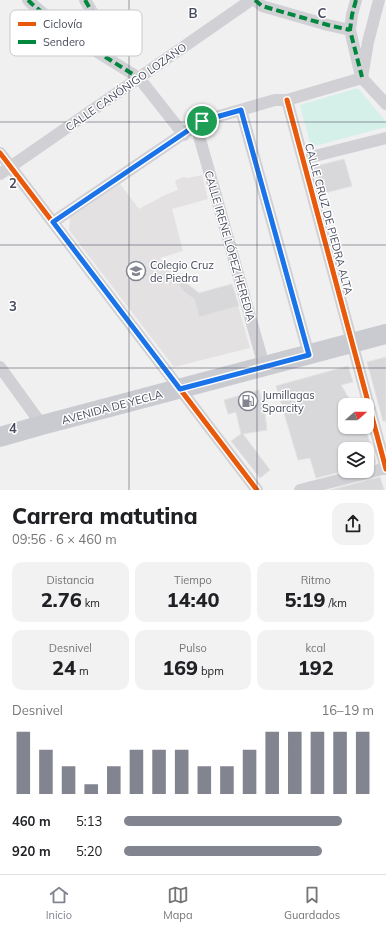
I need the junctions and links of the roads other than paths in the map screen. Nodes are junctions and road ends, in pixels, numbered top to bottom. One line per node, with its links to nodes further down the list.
1 (28, 0): 7 (street)
2 (85, 0): 8 (street)
3 (251, 0): 11 (street, CALLE CANÓNIGO LOZANO)
4 (255, 0): 9 (street)
5 (356, 0): 9 (street)
6 (379, 0): 12 (street)
7 (39, 10)
8 (91, 10)
9 (350, 30): 12 (street)
10 (106, 56): 11 (street)
11 (139, 78): 17 (street); 21 (street, CALLE CANÓNIGO LOZANO)
12 (362, 78): 13 (street); 14 (street)
13 (287, 100): 15 (street); 20 (street, CALLE CRUZ DE PIEDRA ALTA)
14 (386, 104)
15 (241, 110): 16 (street); 26 (street)
16 (196, 125): 17 (street); 27 (street, CALLE IRENE LÓPEZ HEREDIA)
17 (184, 135): 23 (street)
18 (386, 138): 20 (street)
19 (0, 153): 21 (street)
20 (303, 160): 25 (street, CALLE CRUZ DE PIEDRA ALTA)
21 (10, 167): 22 (street, CALLE CANÓNIGO LOZANO); 23 (street)
22 (0, 174)
23 (53, 222): 29 (street)
24 (386, 334): 25 (main road, AVENIDA DE YECLA)
25 (352, 343): 26 (main road, AVENIDA DE YECLA); 32 (street, CALLE CRUZ DE PIEDRA ALTA)
26 (309, 355): 27 (main road, AVENIDA DE YECLA)
27 (264, 366): 29 (main road, AVENIDA DE YECLA)
28 (0, 367): 30 (street)
29 (180, 389): 30 (main road, AVENIDA DE YECLA); 34 (street)
30 (42, 425): 31 (main road, AVENIDA DE YECLA)
31 (0, 437)
32 (386, 468): 33 (street)
33 (343, 484): 35 (street)
34 (257, 490)
35 (300, 490)

